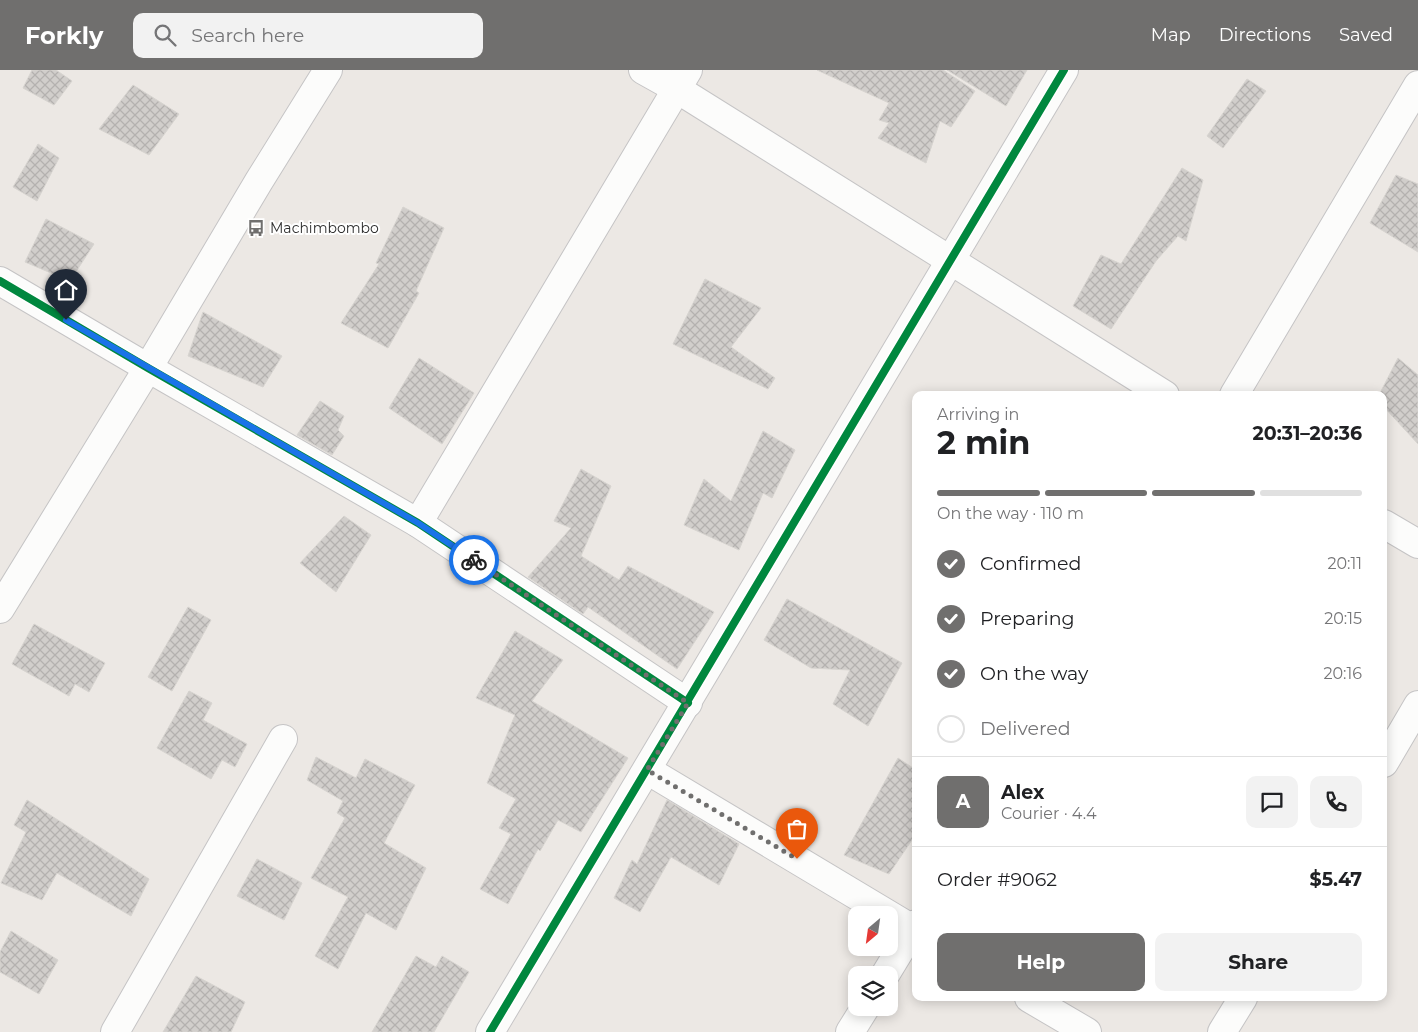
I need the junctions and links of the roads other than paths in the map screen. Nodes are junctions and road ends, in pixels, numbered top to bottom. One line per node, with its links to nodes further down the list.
1 (328, 70): 8 (street)
2 (643, 70): 4 (street)
3 (1064, 70): 6 (street)
4 (682, 79): 6 (street); 11 (street)
5 (1418, 85): 10 (street)
6 (950, 259): 9 (street); 15 (street)
7 (0, 281): 8 (street)
8 (148, 368): 11 (street); 14 (street)
9 (1159, 391)
10 (1236, 391)
11 (418, 523): 15 (street)
12 (1387, 526): 13 (street)
13 (1418, 544)
14 (0, 609)
15 (688, 703): 19 (street)
16 (1418, 705): 18 (street)
17 (283, 740): 26 (street)
18 (1387, 758)
19 (647, 770): 20 (street); 27 (street)
20 (912, 926)
21 (912, 933): 22 (street)
22 (891, 966)
23 (1034, 1001): 29 (street)
24 (1241, 1001): 30 (street)
25 (860, 1016): 28 (street)
26 (115, 1032)
27 (490, 1032)
28 (850, 1032)
29 (1087, 1032)
30 (1222, 1032)

